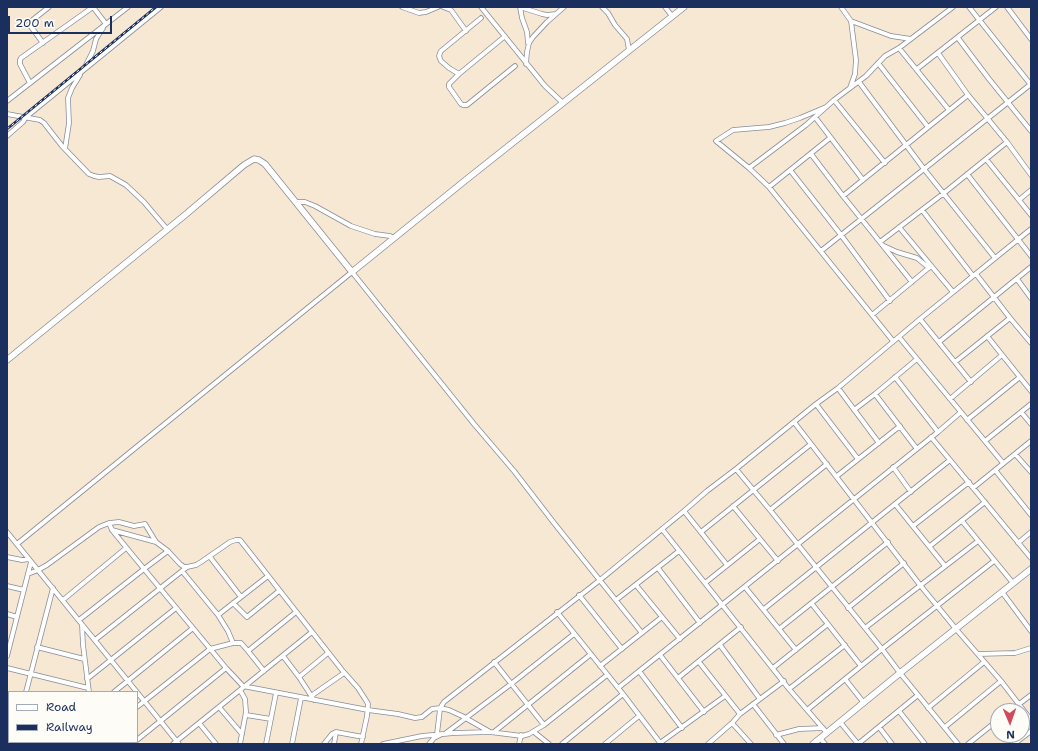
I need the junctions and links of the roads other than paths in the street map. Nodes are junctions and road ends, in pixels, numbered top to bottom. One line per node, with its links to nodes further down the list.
1 (49, 7): 31 (street)
2 (93, 7): 25 (street); 31 (street)
3 (128, 7): 25 (street)
4 (161, 7): 40 (street)
5 (402, 7): 6 (street)
6 (438, 7)
7 (443, 7): 19 (street)
8 (481, 7): 27 (street)
9 (520, 7): 20 (street); 32 (street)
10 (564, 7): 20 (street)
11 (602, 7): 34 (street)
12 (665, 7): 21 (street)
13 (684, 7): 21 (main road)
14 (841, 7): 23 (street)
15 (953, 7): 29 (street)
16 (969, 7): 24 (street)
17 (996, 7): 24 (street)
18 (1007, 7): 30 (street)
19 (453, 8): 26 (street)
20 (556, 14): 32 (street)
21 (672, 16): 34 (main road)
22 (481, 18): 26 (street)
23 (851, 21): 29 (street); 45 (street)
24 (979, 21): 28 (street); 44 (street)
25 (105, 25): 40 (street); 43 (street)
26 (466, 30): 41 (street)
27 (504, 37): 37 (street); 41 (street)
28 (958, 38): 35 (street); 49 (street)
29 (911, 39): 33 (street)
30 (1031, 39)
31 (43, 43): 43 (street)
32 (528, 45): 37 (street)
33 (899, 48): 36 (street); 39 (street)
34 (629, 50): 50 (main road)
35 (938, 53): 39 (street); 46 (street)
36 (878, 63): 42 (street); 57 (street)
37 (526, 64): 50 (street)
38 (515, 66): 41 (street)
39 (917, 69): 52 (street)
40 (83, 71): 54 (street); 63 (street)
41 (459, 74)
42 (858, 82): 45 (street); 62 (street)
43 (30, 83): 48 (street)
44 (1031, 85): 49 (street)
45 (850, 88): 47 (street)
46 (968, 95): 52 (street); 56 (street)
47 (834, 100): 51 (street); 66 (street)
48 (7, 101)
49 (1008, 102): 56 (street); 58 (street)
50 (563, 103): 86 (main road)
51 (826, 107): 55 (street); 67 (street)
52 (949, 110): 57 (street)
53 (7, 114): 54 (street)
54 (26, 117): 59 (street); 63 (street)
55 (815, 117): 60 (street); 67 (street)
56 (988, 119): 61 (street); 68 (street)
57 (928, 127): 62 (street)
58 (1031, 131)
59 (7, 136)
60 (830, 138): 64 (street); 72 (street)
61 (1007, 142): 65 (street); 71 (street)
62 (906, 145): 66 (street); 68 (street)
63 (65, 149): 83 (street)
64 (811, 154): 69 (street); 76 (street)
65 (986, 159): 70 (street); 77 (street)
66 (885, 163): 72 (street)
67 (749, 168): 73 (street)
68 (924, 169): 75 (street); 81 (street)
69 (790, 170): 73 (street); 85 (street)
70 (967, 174): 75 (street); 87 (street)
71 (1031, 175)
72 (863, 180): 76 (street)
73 (769, 186): 89 (street)
74 (1031, 190): 77 (street)
75 (944, 193): 79 (street); 91 (street)
76 (843, 196): 81 (street)
77 (1019, 200): 80 (street)
78 (296, 202): 83 (main road); 86 (street); 94 (main road)
79 (922, 210): 82 (street); 95 (street)
80 (1031, 214)
81 (861, 218): 85 (street); 88 (street)
82 (899, 227): 88 (street); 92 (street)
83 (167, 229): 114 (main road)
84 (1031, 229): 87 (street)
85 (841, 235): 89 (street); 101 (street)
86 (394, 238): 94 (main road)
87 (1019, 239): 90 (street); 91 (street)
88 (881, 244): 92 (street); 97 (street)
89 (821, 251): 102 (street)
90 (1031, 256)
91 (995, 258): 95 (street)
92 (930, 267): 97 (street); 98 (street)
93 (1031, 267): 96 (street)
94 (352, 272): 174 (street); 198 (street)
95 (975, 275): 98 (street); 99 (street)
96 (1016, 279): 99 (street); 100 (street)
97 (912, 282): 101 (street)
98 (953, 292): 104 (street)
99 (994, 297): 103 (street); 110 (street)
100 (1031, 298)
101 (890, 301): 102 (street)
102 (872, 315): 109 (street)
103 (1010, 318): 106 (street); 108 (street)
104 (920, 319): 107 (street); 110 (street)
105 (1031, 333): 108 (street)
106 (987, 336): 112 (street); 115 (street)
107 (899, 337): 109 (street); 113 (street)
108 (1026, 337): 111 (street)
109 (893, 341): 119 (street)
110 (939, 342): 115 (street)
111 (1031, 343)
112 (1002, 355): 116 (street); 118 (street)
113 (917, 359): 117 (street); 122 (street)
114 (7, 360)
115 (954, 362): 118 (street)
116 (1020, 377): 120 (street); 128 (street)
117 (895, 378): 121 (street); 132 (street)
118 (971, 382): 122 (street)
119 (838, 388): 123 (street); 125 (street)
120 (1031, 391)
121 (875, 394): 125 (street); 131 (street)
122 (950, 400): 126 (street)
123 (816, 404): 129 (street); 140 (street)
124 (1031, 404): 127 (street)
125 (854, 410): 136 (street)
126 (961, 412): 128 (street); 132 (street)
127 (1021, 412): 130 (street); 134 (street)
128 (967, 420): 134 (street)
129 (794, 422): 137 (street); 145 (street)
130 (1031, 424)
131 (900, 426): 136 (street); 138 (street)
132 (938, 432): 133 (street)
133 (931, 437): 138 (street); 141 (street)
134 (985, 441): 142 (street)
135 (1031, 441): 139 (street)
136 (879, 443): 140 (street)
137 (811, 444): 143 (street); 151 (street)
138 (917, 449): 144 (street)
139 (1016, 454): 142 (street); 147 (street)
140 (858, 459): 148 (street)
141 (950, 460): 149 (street); 152 (street)
142 (1003, 463): 146 (street)
143 (827, 464): 148 (street); 157 (street)
144 (893, 467): 152 (street); 153 (street)
145 (736, 469): 151 (street); 158 (street)
146 (995, 470): 150 (street); 159 (street)
147 (1031, 472)
148 (837, 476): 153 (street)
149 (969, 482): 150 (street); 163 (street)
150 (973, 488): 154 (street)
151 (754, 490): 156 (street); 157 (street)
152 (911, 492): 155 (street)
153 (854, 499): 161 (street); 175 (street)
154 (985, 502): 160 (street); 173 (street)
155 (895, 504): 161 (street); 163 (street)
156 (733, 506): 167 (street); 169 (street)
157 (770, 510): 175 (street)
158 (684, 511): 164 (street); 167 (street)
159 (1031, 515)
160 (962, 520): 170 (street); 176 (street)
161 (872, 522): 172 (street); 190 (street)
162 (109, 524): 165 (street); 171 (street); 194 (street)
163 (913, 526): 176 (street)
164 (662, 529): 179 (street); 198 (street)
165 (112, 530): 171 (street); 177 (street)
166 (7, 532): 174 (street)
167 (701, 532): 187 (street)
168 (1031, 532): 173 (street)
169 (760, 539): 184 (street); 187 (street)
170 (978, 541): 185 (street); 188 (street)
171 (156, 542): 178 (street)
172 (888, 542): 186 (street); 205 (street)
173 (1018, 543): 182 (street)
174 (17, 544): 183 (street)
175 (798, 544): 184 (street); 190 (street)
176 (930, 546): 188 (street)
177 (126, 548): 191 (street); 213 (street)
178 (168, 551): 189 (street); 191 (street)
179 (679, 551): 192 (street); 199 (street)
180 (7, 557): 183 (street)
181 (210, 557): 189 (street); 197 (street); 212 (street)
182 (1031, 558)
183 (30, 560): 194 (street); 196 (street)
184 (778, 561): 204 (street)
185 (994, 561): 200 (street); 218 (street)
186 (904, 563): 202 (street); 220 (street)
187 (727, 564): 199 (street)
188 (945, 566): 202 (street)
189 (187, 567): 195 (street)
190 (816, 567): 205 (street); 221 (street)
191 (144, 568): 207 (street); 228 (street)
192 (658, 568): 201 (street); 229 (street)
193 (1031, 569): 200 (main road)
194 (38, 570): 196 (street); 206 (street)
195 (182, 571): 207 (street); 225 (street)
196 (28, 574): 208 (street)
197 (268, 576): 209 (street); 212 (street)
198 (600, 580): 211 (street); 214 (street)
199 (705, 583): 217 (street)
200 (1013, 583): 210 (main road)
201 (636, 584): 214 (street); 227 (street)
202 (920, 585): 218 (street); 234 (street)
203 (7, 586): 208 (street)
204 (745, 587): 217 (street); 221 (street)
205 (833, 587): 216 (street); 220 (street)
206 (53, 588): 213 (street); 247 (street)
207 (160, 588): 219 (street); 242 (street)
208 (24, 590): 226 (street)
209 (279, 591): 215 (street); 222 (street)
210 (1002, 592): 235 (main road); 237 (street)
211 (579, 595): 223 (street); 250 (street)
212 (240, 597): 215 (street)
213 (63, 600): 228 (street)
214 (616, 600): 239 (street)
215 (233, 603): 225 (street)
216 (812, 604): 231 (street); 236 (street)
217 (723, 605): 229 (street); 232 (street)
218 (938, 606): 235 (street); 251 (street)
219 (176, 608): 233 (street); 261 (street)
220 (848, 608): 234 (street)
221 (764, 609): 236 (street)
222 (296, 612): 238 (street); 253 (street)
223 (557, 612): 240 (street); 262 (street)
224 (7, 614): 226 (street)
225 (218, 615): 244 (street)
226 (17, 616): 243 (street)
227 (662, 617): 239 (street); 241 (street)
228 (79, 620): 230 (street)
229 (700, 623): 241 (street)
230 (82, 624): 242 (street); 260 (street)
231 (828, 624): 245 (street); 252 (street)
232 (741, 627): 246 (street); 269 (street)
233 (193, 628): 249 (street); 280 (street)
234 (865, 628): 251 (street)
235 (956, 629): 256 (street); 273 (main road)
236 (779, 630): 252 (street)
237 (1031, 631)
238 (312, 632): 254 (street); 259 (street)
239 (642, 633): 250 (street)
240 (574, 634): 255 (street); 283 (street)
241 (680, 639): 257 (street)
242 (95, 640): 261 (street)
243 (9, 642): 258 (street)
244 (233, 644): 249 (street); 253 (street)
245 (844, 644): 266 (street); 286 (street)
246 (720, 645): 263 (street); 300 (street)
247 (37, 648): 260 (street); 274 (street)
248 (1031, 648): 256 (street)
249 (210, 649): 268 (street); 302 (street)
250 (622, 649): 265 (street)
251 (882, 649): 266 (street); 273 (street)
252 (796, 650): 269 (street)
253 (248, 651): 270 (street)
254 (328, 653): 272 (street); 276 (street)
255 (590, 654): 265 (street); 306 (street)
256 (978, 654): 264 (street)
257 (660, 655): 271 (street); 277 (street)
258 (7, 656)
259 (283, 656): 270 (street); 276 (street)
260 (84, 659): 278 (street)
261 (111, 660): 278 (street); 280 (street)
262 (494, 662): 283 (street); 310 (street)
263 (699, 662): 277 (street); 298 (street)
264 (984, 662): 282 (street); 311 (street)
265 (600, 666): 275 (street)
266 (861, 666): 279 (street)
267 (7, 668): 274 (street)
268 (226, 668): 284 (street); 321 (street)
269 (773, 668): 281 (street)
270 (264, 671): 284 (street)
271 (639, 671): 285 (street); 329 (street)
272 (344, 673): 297 (street); 312 (street)
273 (900, 673): 295 (street); 303 (main road)
274 (30, 674): 287 (street); 289 (street)
275 (607, 675): 285 (street); 325 (street)
276 (299, 677): 297 (street)
277 (678, 678): 315 (street)
278 (87, 679): 287 (street)
279 (845, 679): 303 (street); 313 (street)
280 (128, 681): 290 (street); 291 (street)
281 (784, 681): 286 (street); 300 (street)
282 (1001, 681): 304 (street); 328 (street)
283 (511, 684): 306 (street); 319 (street)
284 (244, 687): 288 (street); 292 (street)
285 (618, 688): 294 (street)
286 (789, 689): 313 (street)
287 (89, 690)
288 (240, 690): 309 (street); 317 (street)
289 (26, 691)
290 (115, 691)
291 (136, 691)
292 (276, 692): 299 (street); 320 (street)
293 (138, 694): 302 (street)
294 (624, 694): 318 (street); 357 (street)
295 (918, 695): 311 (street); 314 (street)
296 (1031, 695): 305 (street)
297 (311, 696): 301 (street)
298 (725, 696): 315 (street); 316 (street)
299 (301, 698): 301 (street); 349 (street)
300 (760, 699): 307 (street)
301 (314, 700): 312 (street)
302 (144, 701): 308 (street); 321 (street)
303 (864, 703): 322 (main road)
304 (1018, 703)
305 (1020, 703)
306 (528, 704): 325 (street); 333 (street)
307 (753, 704): 316 (street); 338 (street)
308 (138, 706)
309 (219, 706): 323 (street); 336 (street)
310 (440, 708): 312 (street); 319 (street); 337 (street)
311 (928, 708): 328 (street)
312 (368, 710): 340 (street)
313 (807, 710): 330 (street)
314 (898, 711): 327 (street); 368 (street)
315 (704, 712): 329 (street)
316 (740, 714): 324 (street)
317 (246, 715): 320 (street); 336 (street)
318 (640, 716): 358 (street); 359 (street)
319 (466, 718): 333 (street); 335 (street)
320 (271, 719): 348 (street)
321 (160, 721): 342 (street); 344 (street)
322 (840, 722): 330 (main road); 366 (street)
323 (199, 723): 344 (street); 346 (street)
324 (732, 723): 343 (street); 362 (street)
325 (544, 724): 334 (street)
326 (990, 726): 370 (street)
327 (879, 727): 366 (street); 367 (street)
328 (945, 727): 369 (street)
329 (682, 728): 359 (street)
330 (825, 730): 338 (street); 341 (main road)
331 (1031, 731): 371 (street)
332 (336, 732): 340 (street); 350 (street); 351 (street)
333 (492, 732): 335 (street); 339 (street)
334 (534, 732): 339 (street); 356 (street)
335 (446, 733): 337 (street); 354 (street)
336 (242, 734): 347 (street)
337 (437, 734): 353 (street)
338 (776, 735): 363 (street)
339 (521, 736): 355 (street)
340 (363, 737): 352 (street)
341 (820, 738): 364 (main road); 365 (street)
342 (138, 739)
343 (713, 739): 360 (street); 361 (street)
344 (178, 742): 345 (street)
345 (173, 744)
346 (216, 744)
347 (240, 744)
348 (266, 744)
349 (292, 744)
350 (324, 744)
351 (334, 744)
352 (361, 744)
353 (383, 744)
354 (429, 744)
355 (519, 744)
356 (549, 744)
357 (562, 744)
358 (605, 744)
359 (661, 744)
360 (708, 744)
361 (717, 744)
362 (751, 744)
363 (784, 744)
364 (813, 744)
365 (825, 744)
366 (858, 744)
367 (892, 744)
368 (925, 744)
369 (958, 744)
370 (968, 744)
371 (1014, 744)

